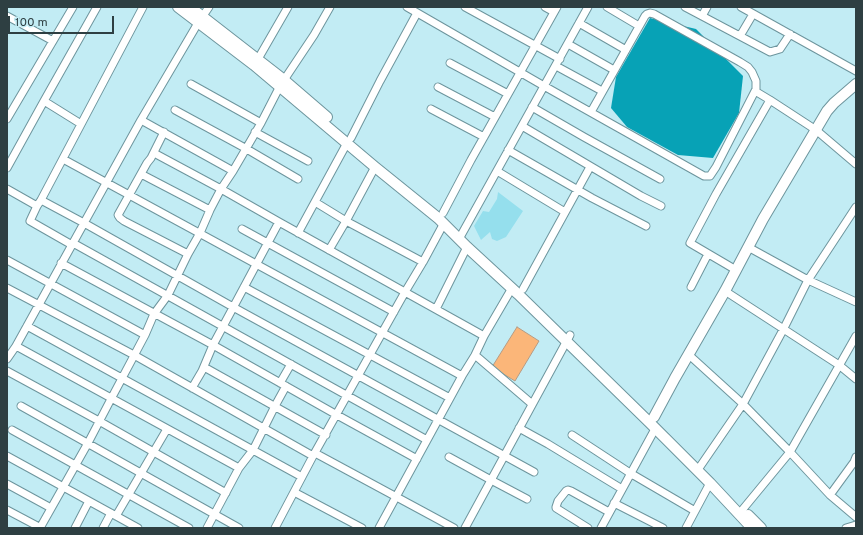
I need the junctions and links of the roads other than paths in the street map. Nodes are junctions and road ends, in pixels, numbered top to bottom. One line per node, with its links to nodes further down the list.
1 (73, 7): 27 (street)
2 (98, 7): 47 (street)
3 (143, 7): 56 (street)
4 (178, 7): 22 (main road)
5 (190, 7): 22 (main road)
6 (209, 7): 22 (street)
7 (288, 7): 32 (street)
8 (330, 7): 38 (street)
9 (407, 7): 18 (street)
10 (465, 7): 29 (street)
11 (545, 7): 17 (street)
12 (588, 7): 23 (street)
13 (607, 7): 24 (street)
14 (685, 7): 21 (street)
15 (707, 7): 21 (street)
16 (741, 7): 19 (street)
17 (556, 10): 29 (street)
18 (417, 13): 36 (street); 62 (street)
19 (753, 14): 25 (street); 26 (street)
20 (7, 16): 27 (street)
21 (702, 16): 26 (street)
22 (201, 20): 32 (main road); 38 (main road); 54 (street)
23 (579, 23): 28 (street); 30 (street)
24 (639, 26): 30 (street); 44 (street)
25 (790, 34): 26 (street); 37 (street)
26 (740, 36)
27 (53, 41): 53 (street)
28 (568, 44): 31 (street); 35 (street)
29 (535, 46): 31 (street); 36 (street)
30 (626, 50): 35 (street)
31 (560, 58): 34 (street)
32 (258, 59): 38 (main road)
33 (450, 63): 45 (street)
34 (556, 66): 42 (street); 43 (street)
35 (614, 70): 43 (street)
36 (520, 72): 42 (street); 45 (street)
37 (856, 72)
38 (282, 83): 55 (street); 62 (main road)
39 (191, 84): 55 (street)
40 (856, 84): 58 (main road)
41 (438, 86): 52 (street)
42 (544, 86): 48 (street); 51 (street)
43 (602, 91): 51 (street)
44 (755, 91): 46 (street); 51 (street)
45 (508, 94): 52 (street)
46 (770, 100): 58 (street); 103 (street)
47 (44, 101): 56 (street); 71 (street)
48 (532, 107): 57 (street); 76 (street)
49 (431, 109): 61 (street)
50 (175, 110): 63 (street)
51 (591, 112)
52 (495, 117): 61 (street)
53 (7, 119)
54 (141, 120): 59 (street); 77 (street)
55 (261, 123): 60 (street)
56 (81, 124): 66 (street)
57 (522, 126): 64 (street); 70 (street)
58 (816, 130): 68 (street); 100 (main road)
59 (164, 132): 65 (street); 72 (street)
60 (255, 132): 63 (street); 67 (street)
61 (484, 137): 88 (street)
62 (349, 141): 69 (main road); 82 (street); 88 (main road)
63 (245, 148): 72 (street); 75 (street)
64 (508, 150): 73 (street); 80 (street)
65 (154, 153): 74 (street); 79 (street)
66 (63, 159): 77 (street); 83 (street)
67 (308, 161)
68 (856, 164)
69 (375, 167): 88 (main road); 89 (street)
70 (590, 167): 80 (street); 84 (street)
71 (7, 168)
72 (233, 171): 79 (street)
73 (497, 171): 87 (street); 96 (street)
74 (141, 174): 81 (street); 86 (street)
75 (298, 179)
76 (660, 179)
77 (106, 182): 81 (street); 91 (street)
78 (7, 189): 83 (street)
79 (221, 189): 86 (street); 90 (street)
80 (578, 190): 87 (street); 92 (street)
81 (130, 195): 94 (street); 102 (street)
82 (315, 202): 89 (street); 95 (street)
83 (39, 203): 91 (street); 98 (street)
84 (661, 206)
85 (856, 207): 110 (street)
86 (210, 210): 94 (street)
87 (565, 212): 116 (street)
88 (443, 218): 96 (main road); 105 (street)
89 (346, 221): 101 (street); 105 (street)
90 (279, 222): 95 (street); 97 (street)
91 (84, 223): 98 (street); 109 (street)
92 (646, 226)
93 (242, 229): 97 (street)
94 (200, 233): 102 (street); 107 (street)
95 (298, 233): 101 (street)
96 (460, 236): 99 (main road); 116 (main road)
97 (268, 243): 107 (street); 124 (street)
98 (73, 244): 106 (street); 119 (street)
99 (467, 247): 115 (main road); 123 (street)
100 (748, 247): 108 (main road); 110 (street)
101 (329, 250): 118 (street)
102 (188, 254): 109 (street)
103 (708, 254): 108 (street); 112 (street)
104 (7, 260): 111 (street)
105 (423, 262): 118 (street)
106 (62, 264): 111 (street); 125 (street)
107 (256, 264): 113 (street); 129 (street)
108 (736, 270): 117 (main road)
109 (178, 276): 119 (street); 122 (street)
110 (808, 280): 120 (street); 128 (street)
111 (50, 284): 121 (street); 130 (street)
112 (690, 286)
113 (244, 287): 122 (street); 138 (street)
114 (7, 288): 121 (street)
115 (512, 288): 131 (street); 133 (main road)
116 (523, 289): 133 (main road)
117 (724, 291): 128 (street); 136 (main road)
118 (405, 292): 123 (street); 124 (street)
119 (168, 295): 125 (street); 127 (street)
120 (856, 302)
121 (38, 305): 126 (street); 137 (street)
122 (233, 307): 127 (street); 145 (street)
123 (436, 309): 131 (street)
124 (394, 312): 129 (street)
125 (154, 314): 130 (street); 134 (street)
126 (27, 326): 135 (street); 147 (street)
127 (223, 326): 134 (street); 141 (street)
128 (783, 330): 142 (street); 155 (street)
129 (382, 333): 138 (street); 146 (street)
130 (145, 335): 137 (street)
131 (484, 336): 139 (street)
132 (856, 336): 142 (street)
133 (569, 338): 154 (street); 159 (main road); 165 (main road)
134 (213, 345): 143 (street); 149 (street)
135 (16, 346): 140 (street); 152 (street)
136 (688, 354): 155 (street); 159 (main road)
137 (134, 355): 147 (street); 150 (street)
138 (370, 355): 145 (street); 153 (street)
139 (475, 355): 146 (street); 154 (street)
140 (7, 359)
141 (291, 364): 149 (street); 151 (street)
142 (839, 365): 148 (street); 173 (street)
143 (204, 367): 150 (street); 157 (street)
144 (7, 371): 161 (street)
145 (358, 376): 151 (street); 160 (street)
146 (462, 376): 153 (street)
147 (122, 378): 152 (street); 171 (street)
148 (856, 379)
149 (283, 385): 157 (street); 158 (street)
150 (192, 388): 162 (street)
151 (348, 396): 158 (street); 169 (street)
152 (111, 398): 161 (street); 164 (street)
153 (450, 398): 160 (street)
154 (532, 404): 163 (street)
155 (743, 404): 173 (street); 182 (street)
156 (21, 406): 170 (street)
157 (274, 406): 162 (street); 167 (street)
158 (336, 416): 167 (street); 178 (street)
159 (654, 417): 182 (main road)
160 (438, 420): 169 (street); 176 (street)
161 (99, 421): 170 (street); 172 (street)
162 (264, 428): 171 (street); 174 (street)
163 (520, 428): 176 (street); 191 (street)
164 (167, 429): 172 (street); 181 (street)
165 (655, 429): 182 (main road); 185 (street)
166 (12, 430): 180 (street)
167 (326, 435): 174 (street)
168 (572, 435): 185 (street)
169 (427, 440): 178 (street)
170 (88, 444): 180 (street); 184 (street)
171 (253, 450): 181 (street); 186 (street)
172 (154, 452): 184 (street); 193 (street)
173 (790, 452): 195 (street); 201 (street)
174 (314, 455): 186 (street); 196 (street)
175 (7, 456): 190 (street)
176 (504, 456): 183 (street); 187 (street)
177 (449, 457): 187 (street)
178 (417, 459): 196 (street)
179 (855, 461): 195 (street)
180 (76, 465): 190 (street); 194 (street)
181 (239, 468): 193 (street)
182 (699, 468): 189 (main road); 201 (main road)
183 (534, 472)
184 (140, 473): 194 (street); 206 (street)
185 (631, 473): 191 (street); 203 (street)
186 (302, 477): 192 (street)
187 (491, 480): 197 (street); 220 (street)
188 (7, 484): 200 (street)
189 (710, 484): 203 (street); 225 (main road)
190 (64, 487): 198 (street); 200 (street)
191 (622, 489): 199 (street)
192 (294, 492): 216 (street); 217 (street)
193 (226, 493): 206 (street)
194 (128, 494): 205 (street); 213 (street)
195 (830, 495): 207 (street)
196 (396, 496): 218 (street); 219 (street)
197 (527, 499)
198 (89, 501): 205 (street); 211 (street)
199 (614, 504): 204 (street); 223 (street)
200 (51, 508): 210 (street)
201 (743, 509): 226 (main road)
202 (7, 510): 210 (street)
203 (695, 511): 224 (street)
204 (609, 512): 221 (street); 222 (street)
205 (113, 514): 209 (street); 212 (street)
206 (214, 514): 214 (street); 215 (street)
207 (856, 517)
208 (856, 524): 227 (street)
209 (135, 527)
210 (40, 528)
211 (75, 528)
212 (103, 528)
213 (189, 528)
214 (207, 528)
215 (239, 528)
216 (275, 528)
217 (362, 528)
218 (379, 528)
219 (454, 528)
220 (465, 528)
221 (588, 528)
222 (600, 528)
223 (663, 528)
224 (686, 528)
225 (752, 528)
226 (761, 528)
227 (846, 528)

